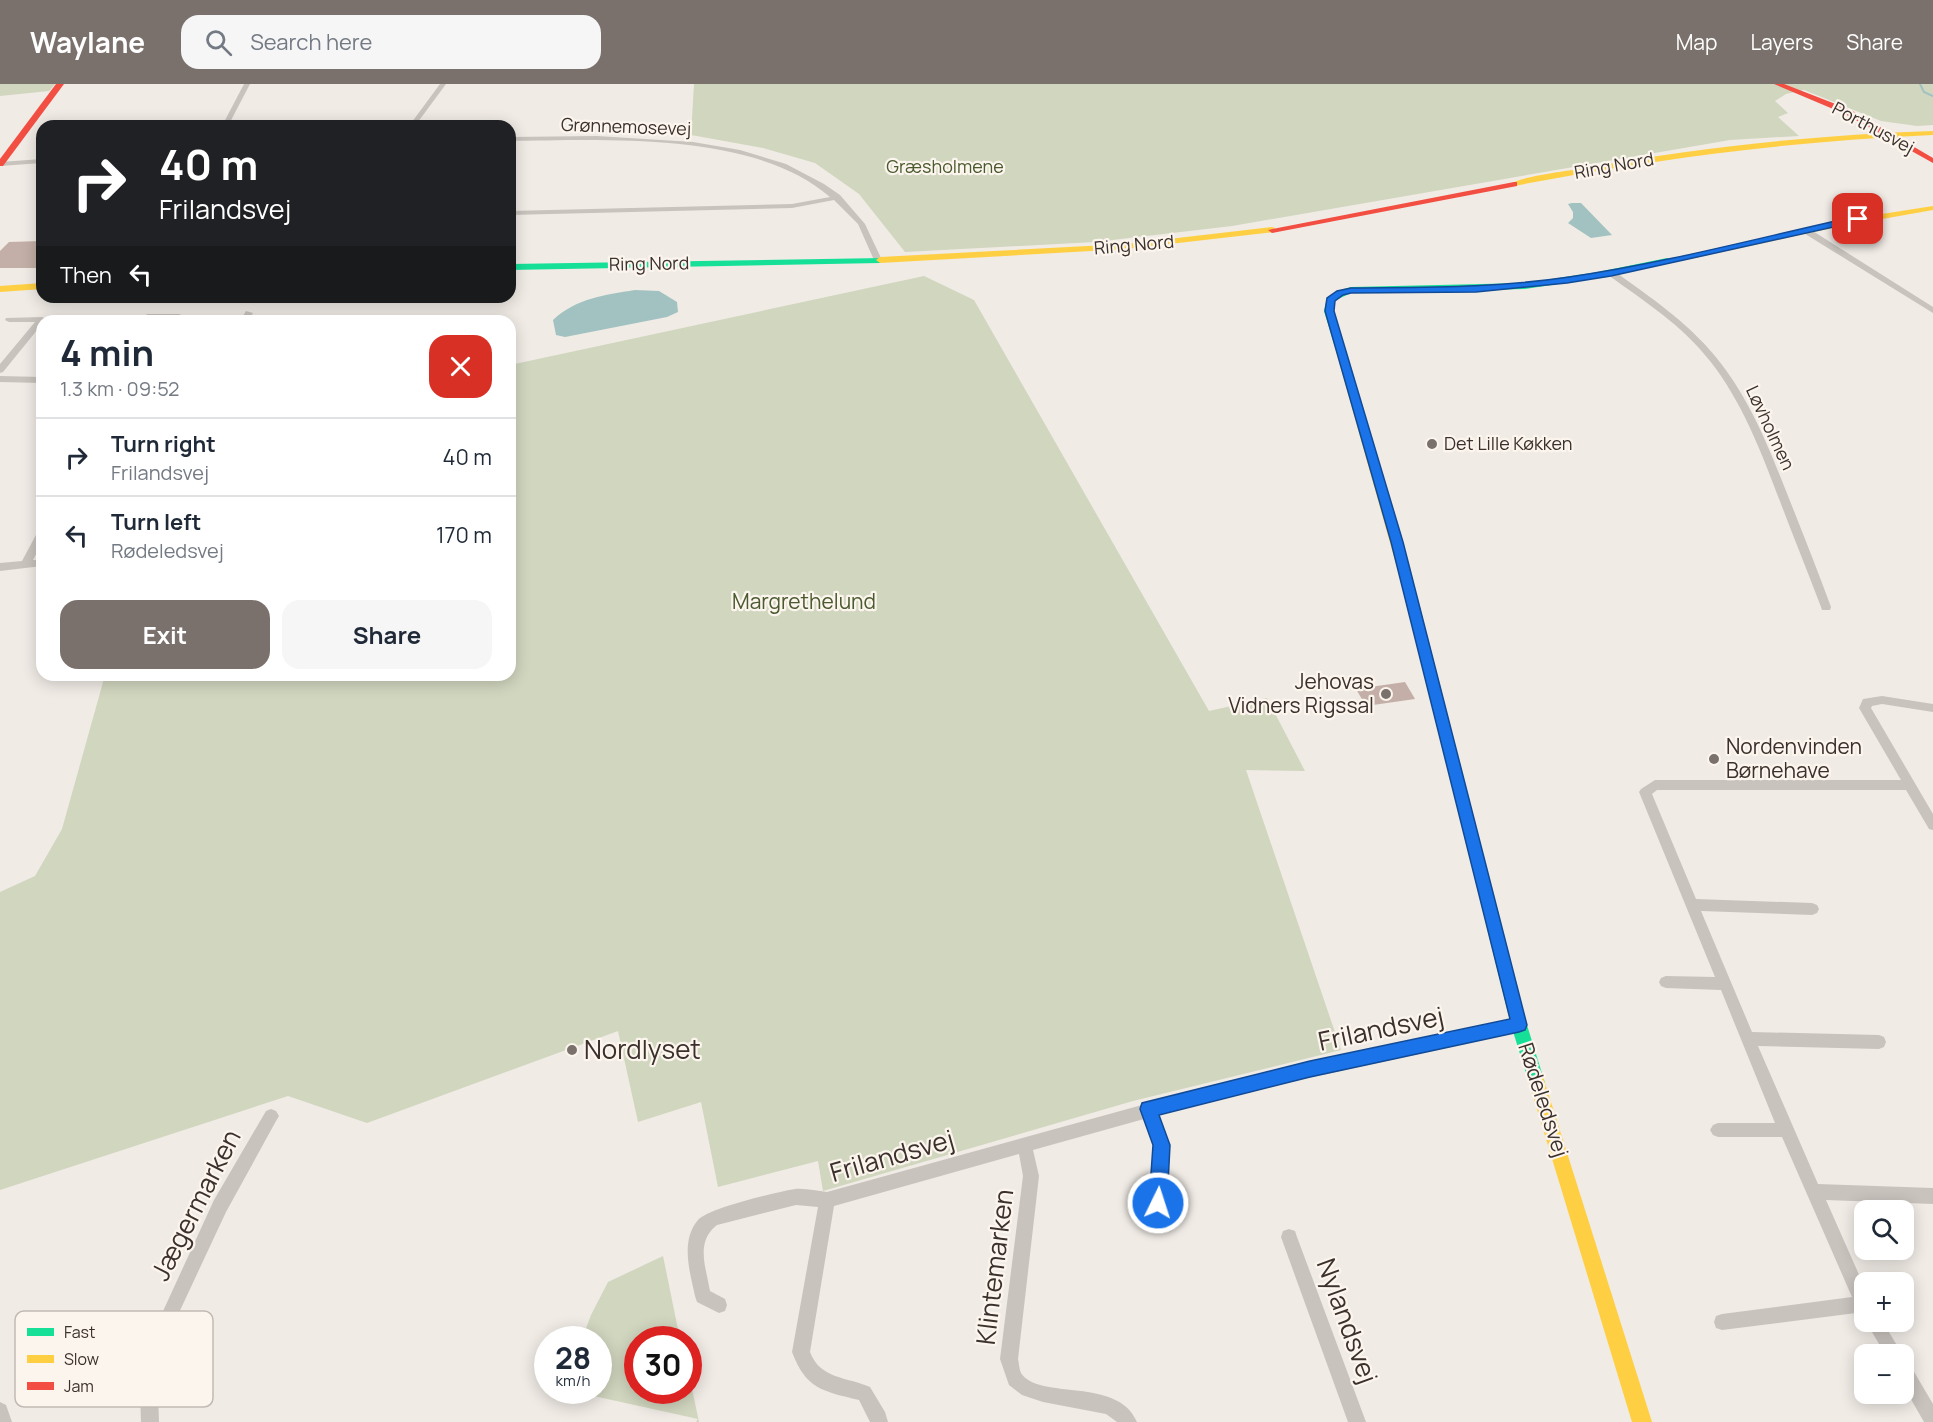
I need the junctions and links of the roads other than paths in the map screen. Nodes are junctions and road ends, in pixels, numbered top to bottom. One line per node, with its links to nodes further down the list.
1 (60, 84): 12 (main road)
2 (247, 84): 5 (street)
3 (442, 84): 6 (street)
4 (1778, 84): 8 (main road, Porthusvej)
5 (228, 120)
6 (416, 120)
7 (1933, 136): 8 (main road, Ring Nord)
8 (1894, 137): 11 (main road, Porthusvej); 17 (main road, Ring Nord)
9 (516, 139): 13 (street, Grønnemosevej)
10 (36, 161): 12 (street)
11 (1933, 161)
12 (0, 164)
13 (837, 197): 15 (street); 17 (street, Grønnemosevej)
14 (1933, 208): 16 (main road)
15 (516, 213)
16 (1804, 230): 19 (main road); 24 (street)
17 (877, 258): 18 (main road, Ring Nord)
18 (516, 267)
19 (1611, 273): 35 (street, Løvholmen); 43 (main road, Rødeledsvej)
20 (0, 281): 21 (main road)
21 (36, 281)
22 (36, 282): 23 (main road)
23 (0, 288)
24 (1933, 311)
25 (9, 320): 26 (street)
26 (36, 320)
27 (36, 327): 28 (street)
28 (0, 370)
29 (0, 379): 30 (street)
30 (36, 380)
31 (36, 545): 33 (street)
32 (36, 563): 33 (street)
33 (26, 564): 34 (street)
34 (0, 567)
35 (1826, 607)
36 (1933, 708): 37 (street)
37 (1908, 785): 38 (street); 39 (street)
38 (1933, 825)
39 (1691, 905): 40 (street); 42 (street)
40 (1812, 909)
41 (1666, 982): 42 (street)
42 (1725, 984): 44 (street)
43 (1519, 1025): 46 (street, Frilandsvej); 70 (main road, Rødeledsvej)
44 (1749, 1039): 45 (street); 49 (street)
45 (1879, 1042)
46 (1148, 1109): 50 (street, Frilandsvej); 54 (street)
47 (271, 1116): 59 (street, Jægermarken)
48 (1718, 1130): 49 (street)
49 (1786, 1130): 51 (street)
50 (1024, 1144): 53 (street, Frilandsvej); 68 (street, Klintemarken)
51 (1813, 1192): 52 (street); 56 (street)
52 (1933, 1196)
53 (827, 1200): 57 (street, Frilandsvej); 67 (street)
54 (1157, 1222)
55 (1289, 1237): 69 (street, Nylandsvej)
56 (1854, 1282)
57 (719, 1305)
58 (1854, 1305): 60 (street)
59 (171, 1311)
60 (1722, 1322)
61 (1914, 1388): 64 (street)
62 (150, 1407): 66 (street, Jægermarken)
63 (0, 1411): 65 (street)
64 (1932, 1418)
65 (3, 1422)
66 (150, 1422)
67 (879, 1422)
68 (1128, 1422)
69 (1357, 1422)
70 (1642, 1422)

